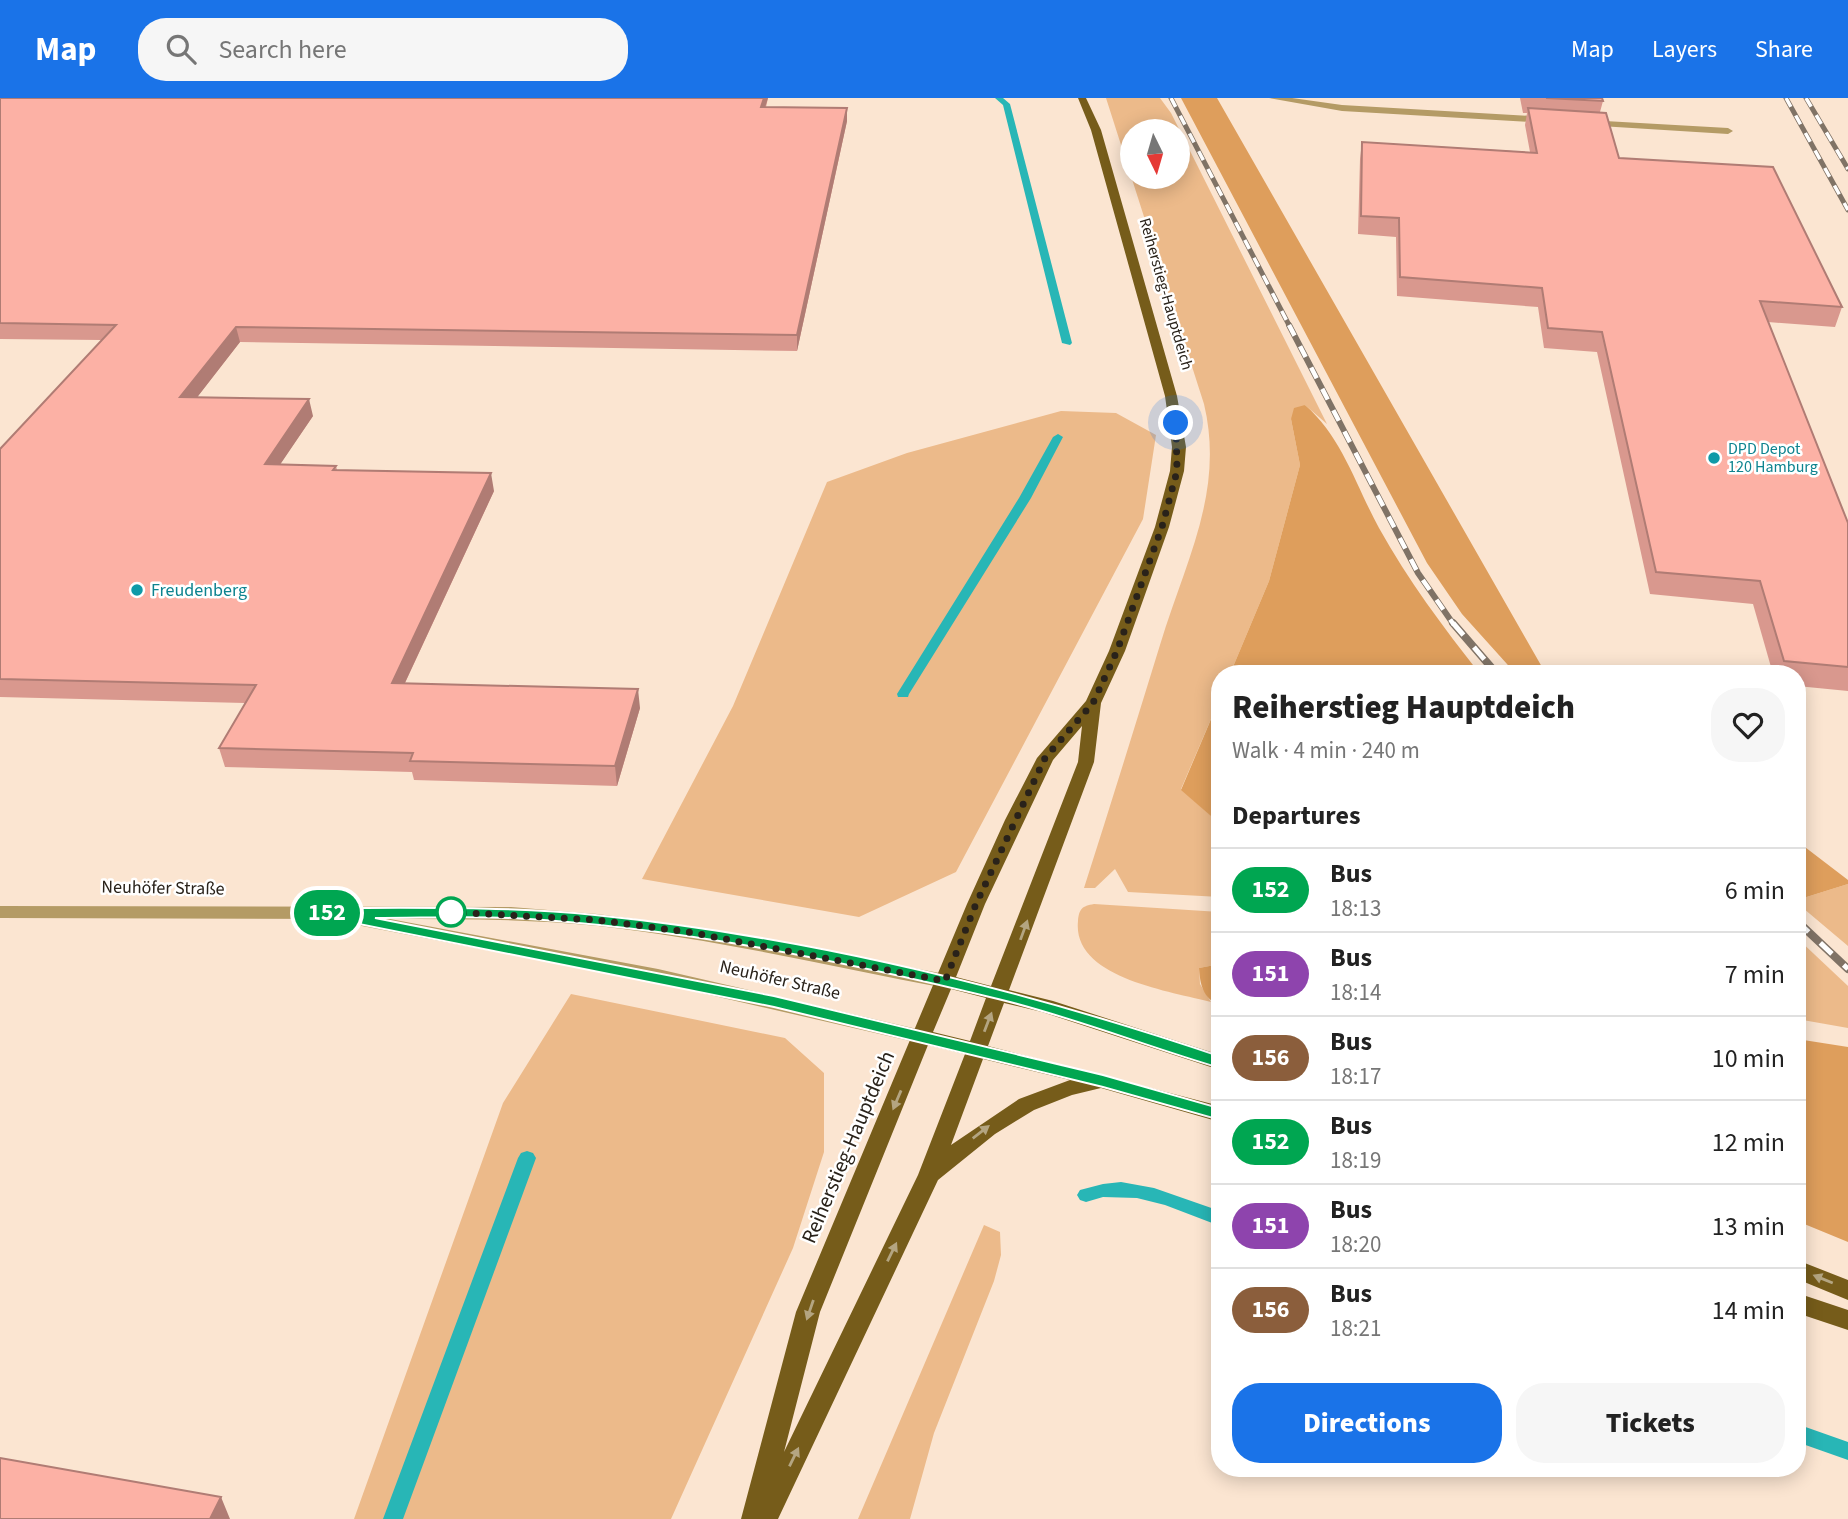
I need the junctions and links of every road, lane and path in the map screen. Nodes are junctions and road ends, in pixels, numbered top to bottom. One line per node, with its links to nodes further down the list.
1 (1082, 98): 6 (main road, Reiherstieg-Hauptdeich)
2 (1273, 98): 3 (street)
3 (1562, 121)
4 (1576, 122): 5 (street)
5 (1728, 131)
6 (1093, 703): 9 (main road, Reiherstieg-Hauptdeich); 10 (main road, Reiherstieg-Hauptdeich, one-way to 6)
7 (0, 912): 8 (street, Neuhöfer Straße)
8 (325, 913): 9 (street, Neuhöfer Straße); 11 (street, Neuhöfer Straße)
9 (945, 981): 10 (main road, Neuhöfer Straße); 11 (main road, Reiherstieg-Hauptdeich)
10 (999, 994): 12 (main road, Reiherstieg-Hauptdeich, one-way to 10); 13 (main road, Neuhöfer Straße)
11 (923, 1037): 12 (main road, Neuhöfer Straße); 21 (main road, Reiherstieg-Hauptdeich, one-way to 21)
12 (977, 1051): 14 (main road, Neuhöfer Straße); 16 (main road, Reiherstieg-Hauptdeich)
13 (1211, 1060)
14 (1103, 1081): 15 (main road, Neuhöfer Straße); 16 (main road, one-way to 14)
15 (1211, 1111)
16 (929, 1175): 22 (main road, Reiherstieg-Hauptdeich, one-way to 16)
17 (1806, 1273): 18 (main road, one-way to 17)
18 (1848, 1290)
19 (1806, 1307): 20 (main road)
20 (1848, 1320)
21 (754, 1519)
22 (765, 1519)

